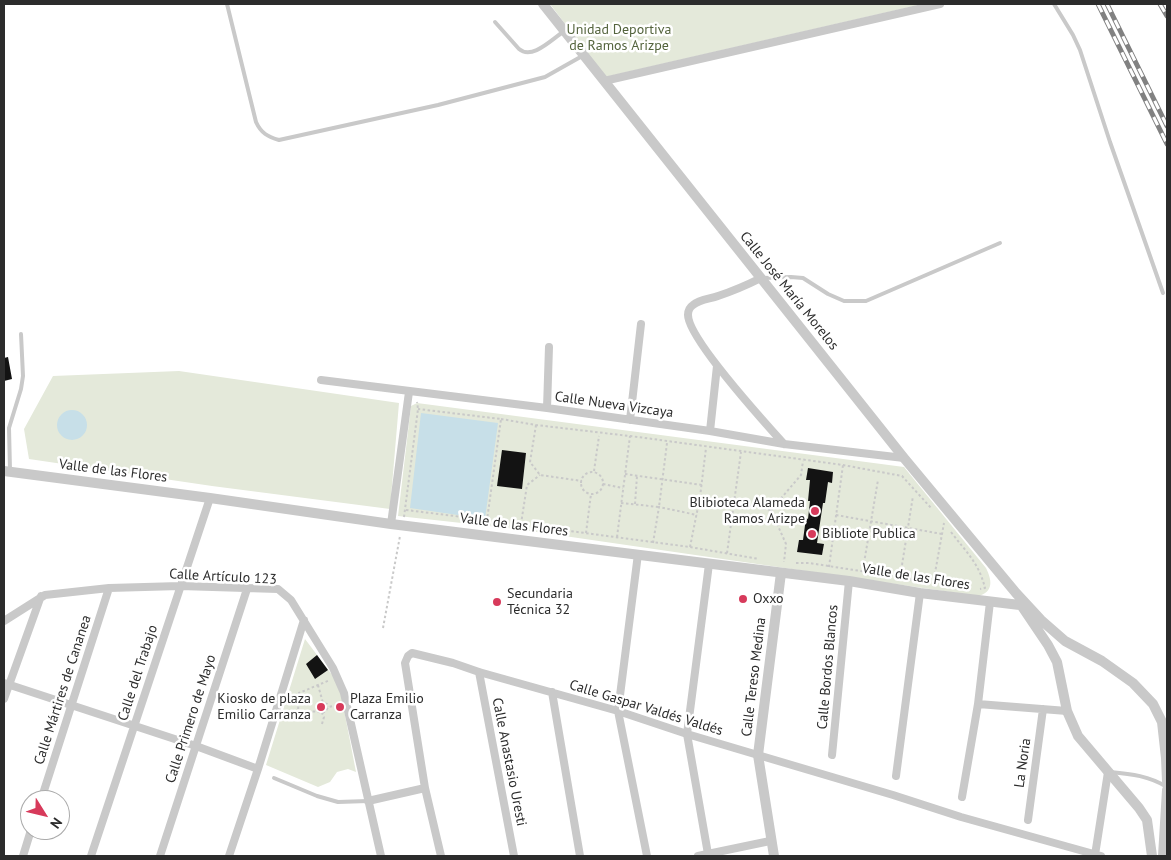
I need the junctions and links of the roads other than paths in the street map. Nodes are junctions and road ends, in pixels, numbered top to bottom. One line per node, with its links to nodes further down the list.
1 (226, 4): 7 (lane)
2 (545, 4): 6 (street, Calle José María Morelos)
3 (940, 4): 8 (street)
4 (1054, 4): 11 (lane)
5 (495, 22): 6 (lane)
6 (564, 31): 7 (street, Calle José María Morelos)
7 (584, 55): 8 (street, Calle José María Morelos)
8 (604, 81): 10 (street, Calle José María Morelos)
9 (1000, 243): 10 (lane)
10 (761, 278): 15 (street); 24 (street, Calle José María Morelos)
11 (1163, 293)
12 (641, 324): 19 (street)
13 (21, 334): 21 (lane)
14 (549, 347): 18 (street)
15 (717, 366): 22 (street); 23 (street)
16 (321, 380): 17 (street, Calle Nueva Vizcaya)
17 (409, 392): 18 (street, Calle Nueva Vizcaya); 27 (street)
18 (547, 408): 19 (street, Calle Nueva Vizcaya)
19 (630, 420): 22 (street, Calle Nueva Vizcaya)
20 (4, 428): 21 (lane)
21 (9, 428): 25 (lane)
22 (710, 431): 23 (street, Calle Nueva Vizcaya)
23 (784, 444): 24 (street, Calle Nueva Vizcaya)
24 (904, 458): 38 (street, Calle José María Morelos)
25 (7, 472): 26 (street, Valle de las Flores)
26 (210, 498): 27 (street, Valle de las Flores); 32 (street, Calle del Trabajo)
27 (391, 524): 28 (street, Valle de las Flores)
28 (638, 554): 29 (street, Valle de las Flores); 48 (street)
29 (709, 564): 30 (street, Valle de las Flores); 51 (street)
30 (782, 568): 31 (street, Valle de las Flores); 53 (street, Calle Tereso Medina)
31 (849, 581): 35 (street, Valle de las Flores); 54 (street, Calle Bordos Blancos)
32 (180, 586): 33 (street, Calle Artículo 123); 34 (street, Calle Artículo 123); 50 (street, Calle del Trabajo)
33 (109, 588): 36 (street, Calle Artículo 123); 46 (street, Calle Mártires de Cananea)
34 (247, 590): 39 (street, Calle Artículo 123); 52 (street, Calle Primero de Mayo)
35 (920, 593): 37 (street, Valle de las Flores); 57 (street)
36 (41, 596): 40 (street, Calle Artículo 123); 42 (street)
37 (990, 602): 38 (street, Valle de las Flores); 45 (street)
38 (1025, 606): 49 (street, Calle José María Morelos); 59 (street, Calle José María Morelos)
39 (304, 620): 55 (street); 64 (street, Calle Artículo 123)
40 (4, 621)
41 (479, 672): 43 (street, Calle Gaspar Valdés Valdés); 60 (street, Calle Gaspar Valdés Valdés); 75 (street, Calle Anastasio Uresti)
42 (6, 683): 44 (street); 46 (street)
43 (552, 692): 48 (street, Calle Gaspar Valdés Valdés); 76 (street)
44 (4, 699)
45 (978, 704): 47 (street); 63 (street)
46 (73, 705): 50 (street); 62 (street, Calle Mártires de Cananea)
47 (1043, 709): 49 (street); 65 (street, La Noria)
48 (618, 711): 51 (street, Calle Gaspar Valdés Valdés); 77 (street)
49 (1067, 711): 56 (street, Calle José María Morelos)
50 (133, 727): 52 (street); 70 (street, Calle del Trabajo)
51 (686, 734): 53 (street, Calle Gaspar Valdés Valdés); 68 (street)
52 (196, 746): 55 (street); 71 (street, Calle Primero de Mayo)
53 (758, 755): 67 (street, Calle Tereso Medina); 80 (street, Calle Gaspar Valdés Valdés)
54 (832, 755)
55 (258, 770): 72 (street)
56 (1108, 772): 61 (lane); 80 (street); 81 (street, Calle José María Morelos)
57 (896, 776)
58 (274, 778): 64 (lane)
59 (1167, 782)
60 (425, 788): 64 (street); 74 (street, Calle Gaspar Valdés Valdés)
61 (1167, 789): 82 (street)
62 (44, 790)
63 (962, 796)
64 (368, 801): 73 (street, Calle Artículo 123)
65 (1028, 820)
66 (29, 840): 69 (street)
67 (770, 841): 68 (street); 79 (street, Calle Tereso Medina)
68 (708, 854): 78 (street)
69 (23, 856)
70 (91, 856)
71 (160, 856)
72 (229, 856)
73 (381, 856)
74 (441, 856)
75 (514, 856)
76 (580, 856)
77 (646, 856)
78 (698, 856)
79 (774, 856)
80 (1098, 856)
81 (1152, 856)
82 (1163, 856)

